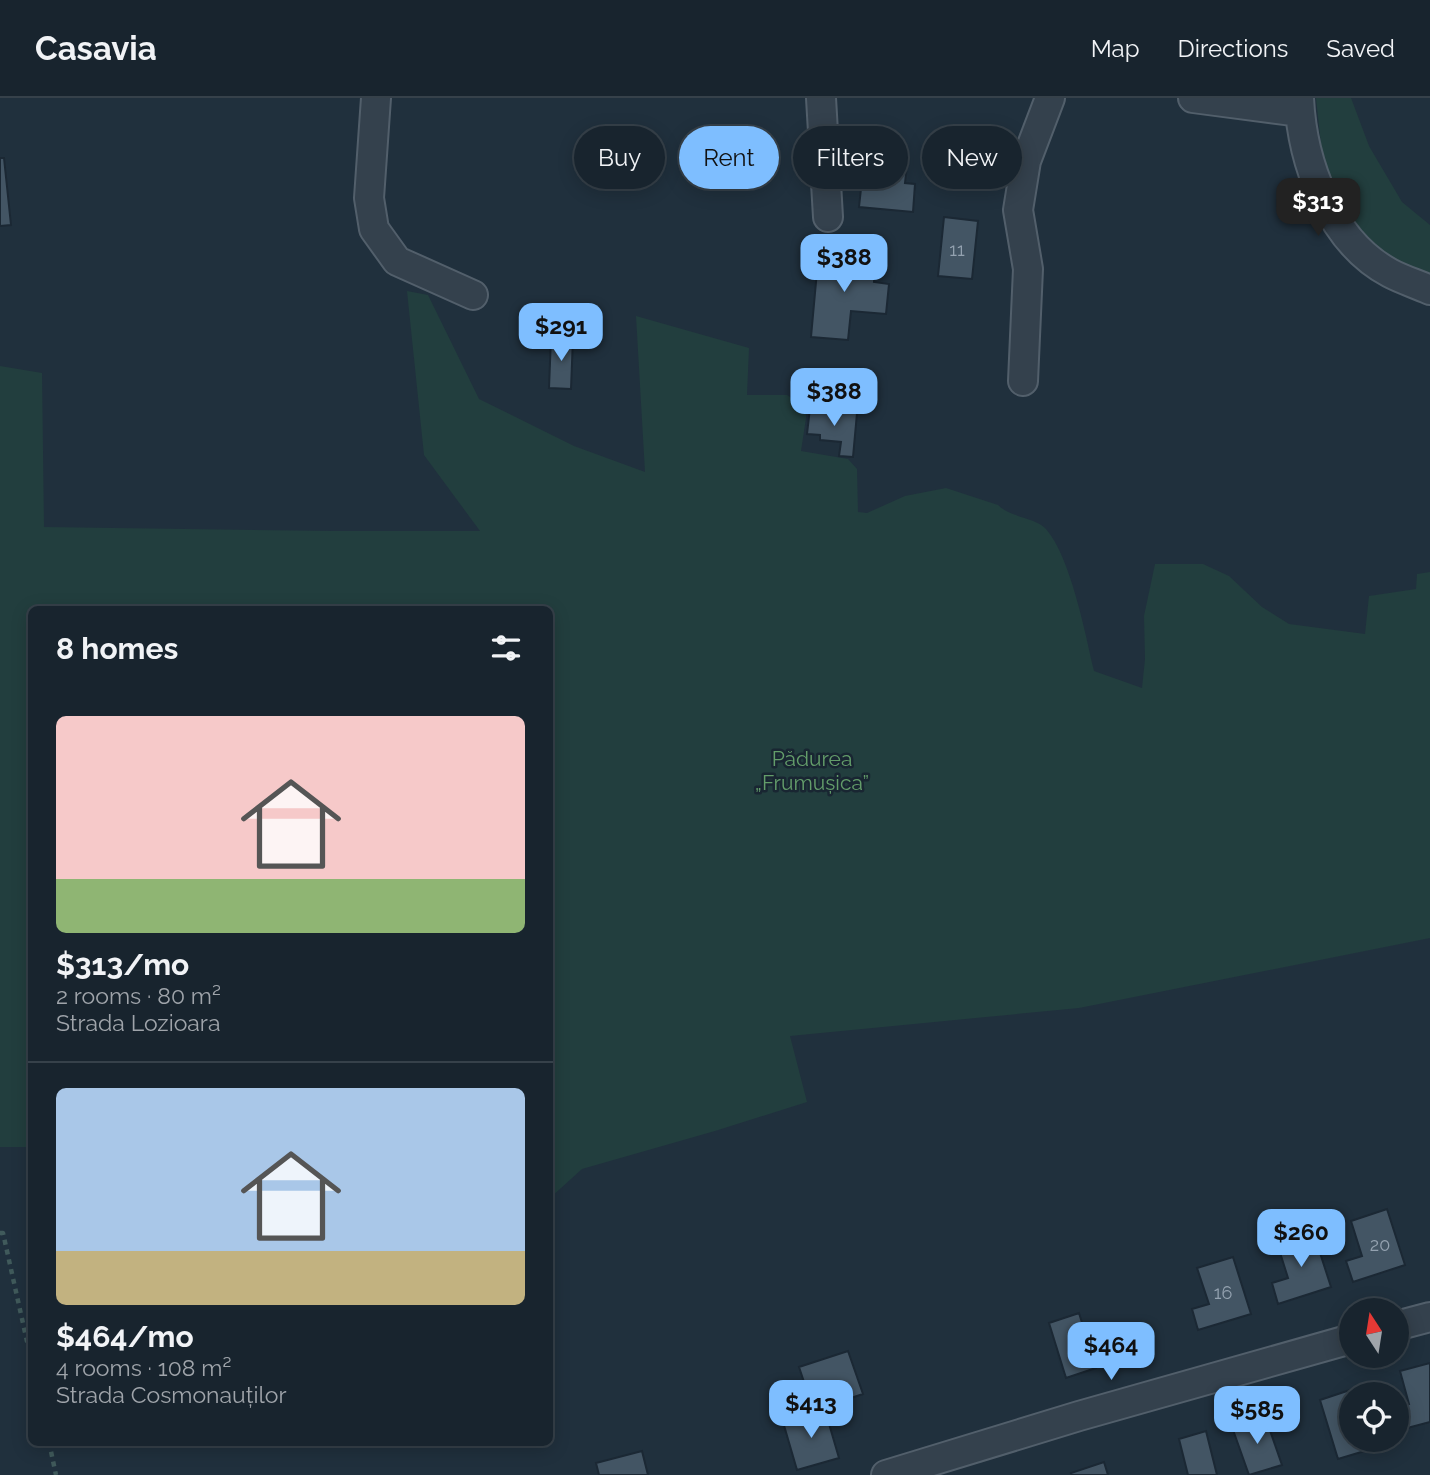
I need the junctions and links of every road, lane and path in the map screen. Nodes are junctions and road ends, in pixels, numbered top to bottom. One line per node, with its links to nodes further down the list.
1 (376, 98): 8 (street)
2 (821, 98): 6 (street)
3 (1050, 98): 9 (street)
4 (1193, 98): 5 (street)
5 (1300, 105): 7 (street)
6 (828, 217)
7 (1430, 290)
8 (473, 295)
9 (1023, 381)
10 (0, 1233): 14 (path)
11 (1430, 1317): 12 (street)
12 (1409, 1323)
13 (1339, 1342): 17 (street)
14 (28, 1345)
15 (50, 1446): 16 (path)
16 (56, 1475)
17 (886, 1475)

